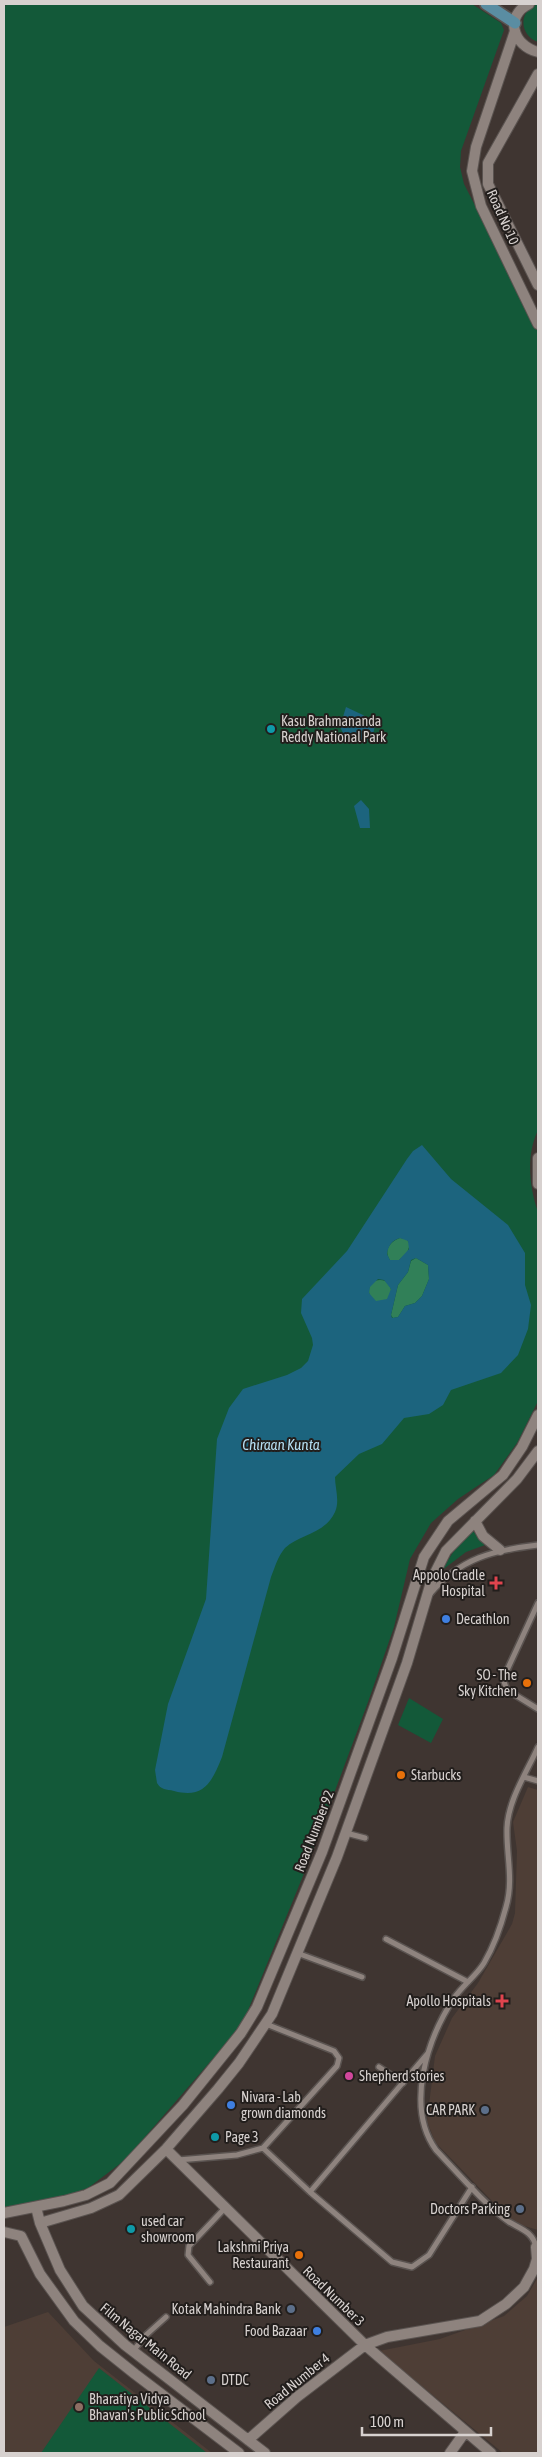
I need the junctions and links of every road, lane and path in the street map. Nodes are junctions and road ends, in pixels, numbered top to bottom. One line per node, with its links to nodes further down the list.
1 (486, 4): 3 (main road)
2 (529, 4): 3 (main road, Road No 10)
3 (515, 27): 4 (main road); 6 (main road, Road No 10)
4 (538, 52)
5 (538, 74): 7 (main road)
6 (472, 160): 7 (main road); 9 (main road, Road No 10)
7 (488, 163): 8 (main road, Road No 10)
8 (538, 285)
9 (538, 324)
10 (538, 1158): 11 (main road)
11 (538, 1184)
12 (538, 1415): 25 (main road, Road Number 92)
13 (538, 1451): 14 (main road)
14 (475, 1521): 16 (main road); 17 (main road)
15 (538, 1545): 16 (street)
16 (500, 1550): 17 (street)
17 (427, 1598): 23 (main road)
18 (538, 1603): 19 (street)
19 (538, 1709)
20 (538, 1747): 21 (street)
21 (524, 1777): 22 (street); 30 (street)
22 (538, 1781)
23 (346, 1832): 24 (street); 26 (main road)
24 (365, 1838)
25 (323, 1849): 26 (main road); 40 (main road, Road Number 92)
26 (338, 1852): 28 (main road)
27 (386, 1939): 30 (street)
28 (297, 1953): 29 (street); 31 (main road)
29 (362, 1977)
30 (468, 1982): 32 (street)
31 (266, 2024): 35 (street); 36 (main road)
32 (430, 2051): 34 (street); 38 (street)
33 (379, 2066): 34 (street)
34 (403, 2083): 39 (street)
35 (263, 2148): 37 (street); 39 (street)
36 (166, 2149): 37 (main road, Road Number 3); 44 (main road)
37 (178, 2160): 42 (main road, Road Number 3)
38 (472, 2187): 39 (street); 46 (street)
39 (310, 2192)
40 (48, 2205): 41 (main road, Road Number 92); 44 (main road)
41 (36, 2207): 43 (main road, Road Number 92); 44 (main road)
42 (225, 2208): 47 (street); 49 (main road, Road Number 3)
43 (4, 2214)
44 (45, 2222): 50 (main road, Film Nagar Main Road)
45 (4, 2232): 52 (main road)
46 (536, 2247): 49 (main road, Road Number 4)
47 (210, 2282)
48 (166, 2316): 50 (street)
49 (365, 2345): 53 (main road, Road Number 3); 54 (main road, Road Number 4)
50 (133, 2351): 51 (main road, Film Nagar Main Road)
51 (145, 2361): 52 (main road); 54 (main road, Film Nagar Main Road)
52 (135, 2374): 55 (main road)
53 (465, 2432): 57 (main road); 58 (main road, Road Number 3)
54 (248, 2440): 56 (main road, Film Nagar Main Road)
55 (237, 2452)
56 (265, 2453)
57 (450, 2453)
58 (491, 2453)

